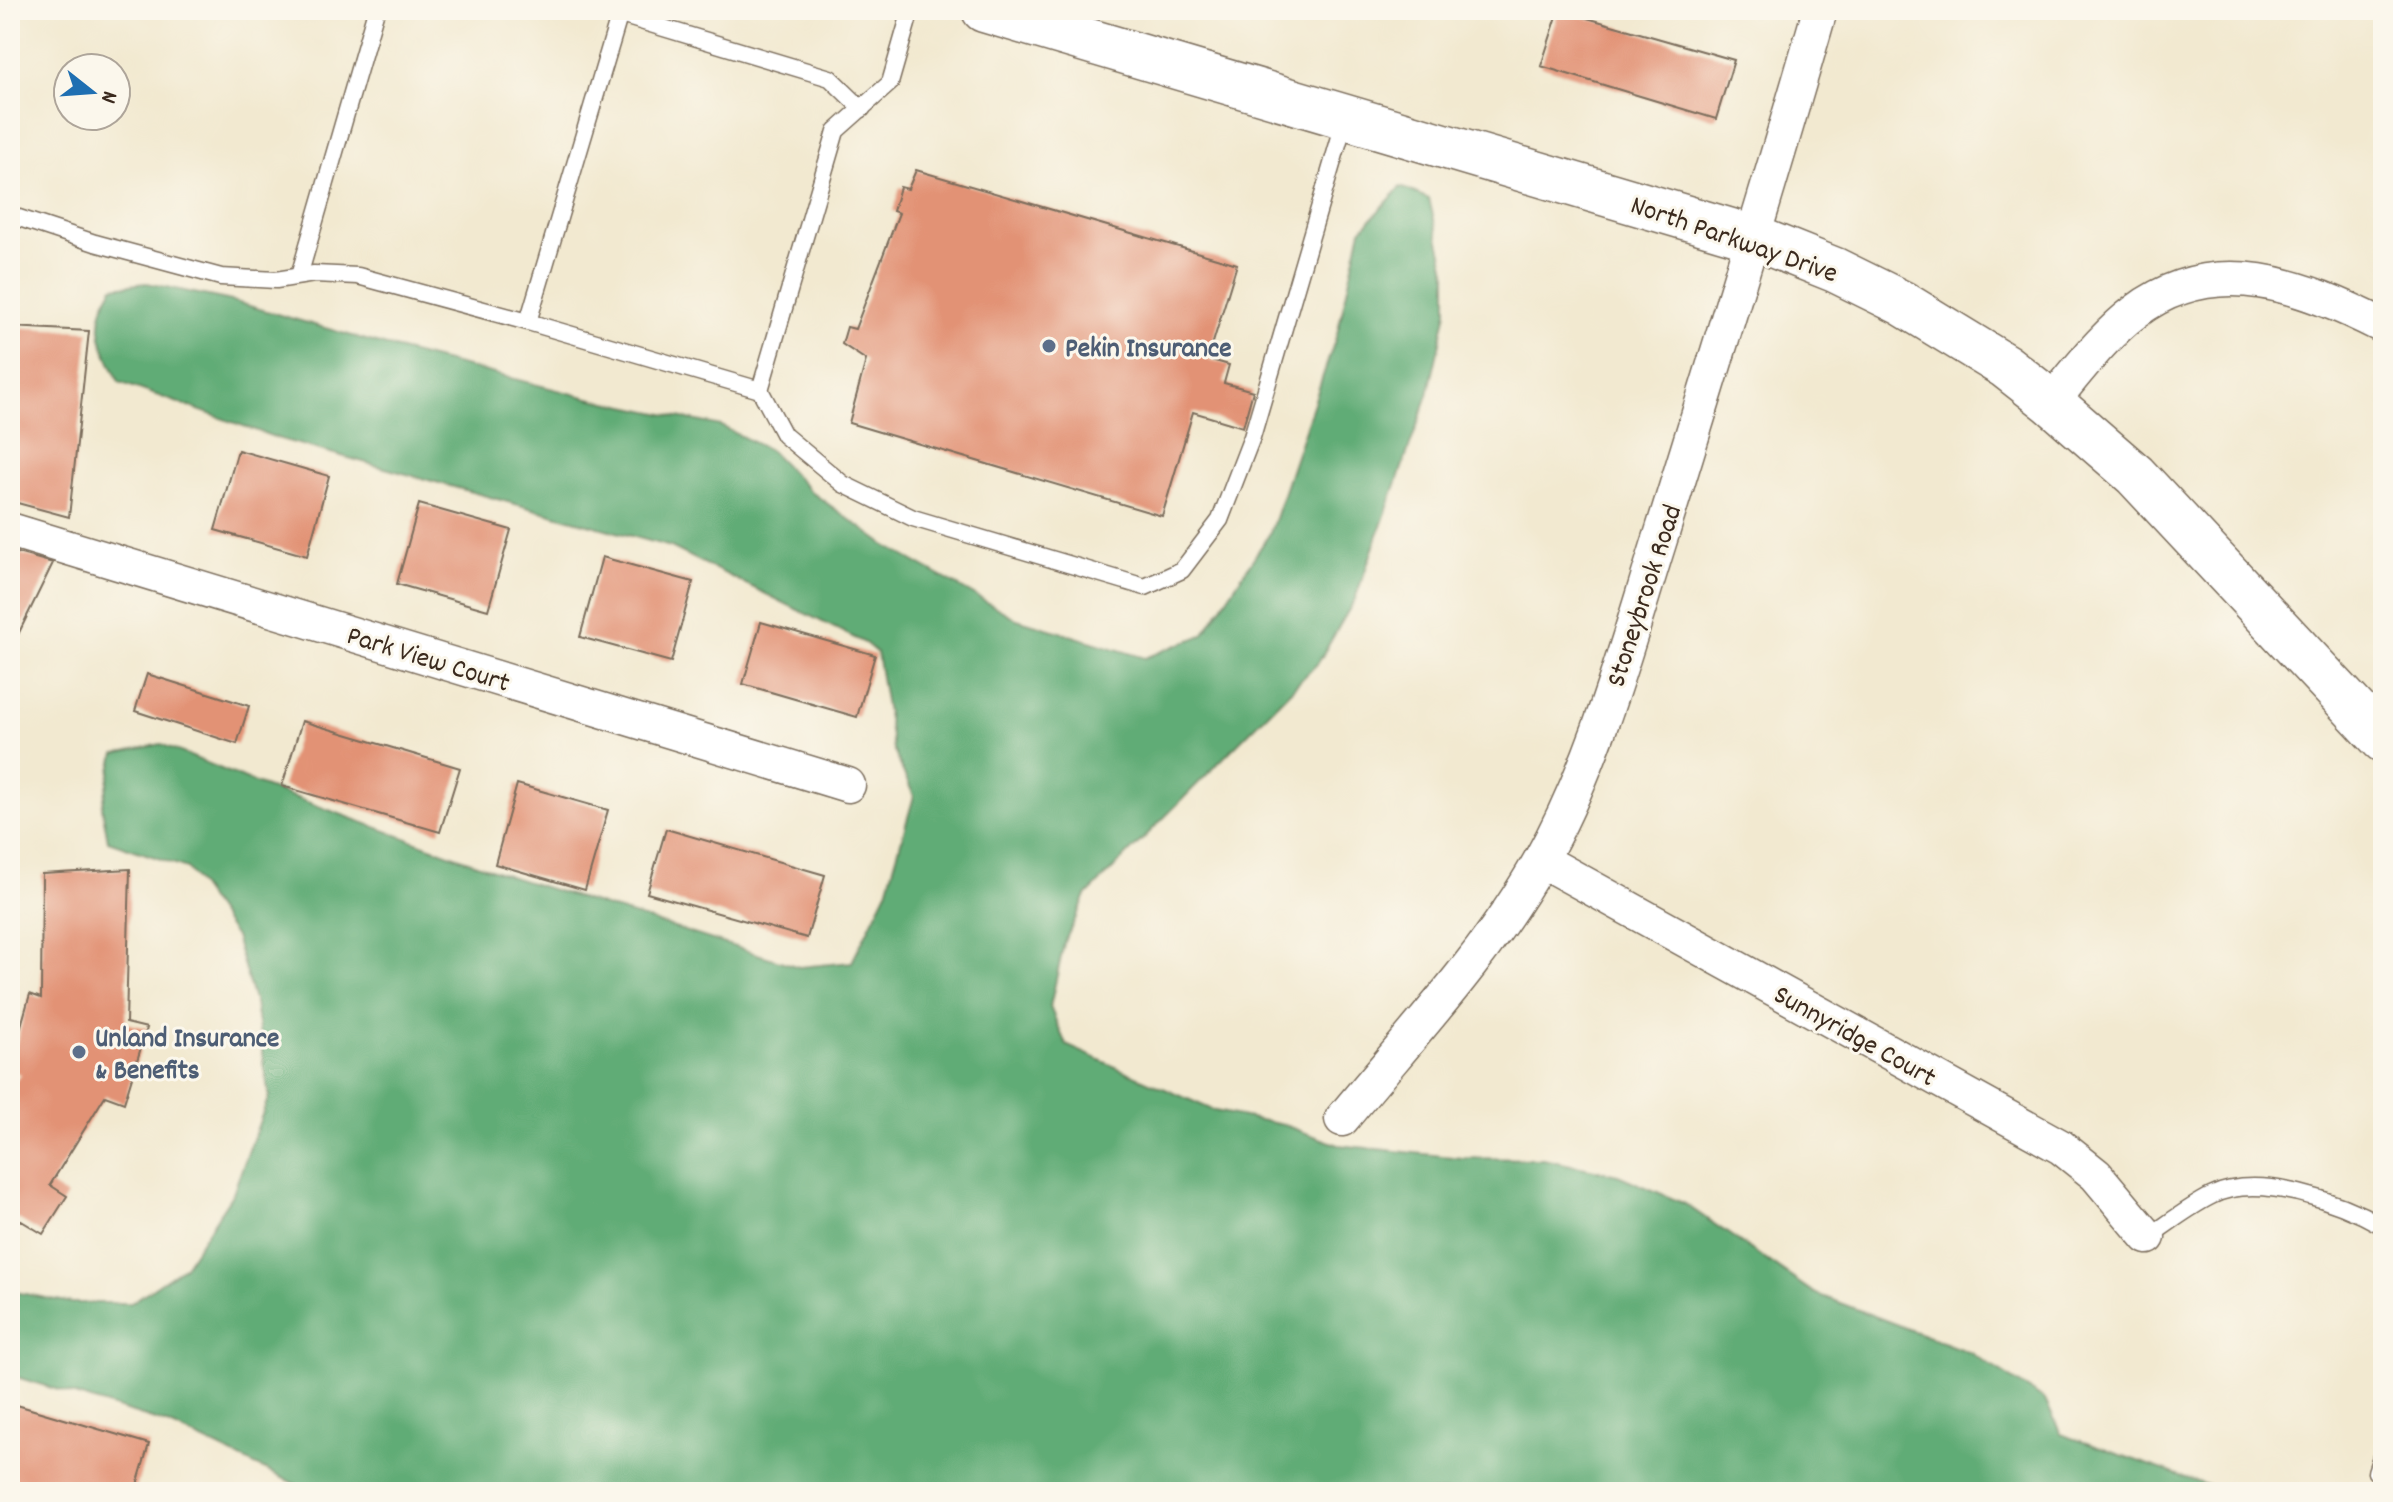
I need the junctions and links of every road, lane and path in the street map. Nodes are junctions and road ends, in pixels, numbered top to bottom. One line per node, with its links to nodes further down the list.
1 (376, 10): 10 (lane)
2 (911, 10): 6 (lane)
3 (984, 10): 7 (main road, North Parkway Drive)
4 (1820, 10): 9 (street, Stoneybrook Road)
5 (615, 12): 6 (lane); 11 (lane)
6 (862, 109): 13 (lane)
7 (1346, 116): 9 (main road, North Parkway Drive); 13 (lane)
8 (10, 215): 10 (lane)
9 (1755, 238): 14 (main road, North Parkway Drive); 18 (street, Stoneybrook Road)
10 (299, 276): 11 (lane)
11 (528, 322): 13 (lane)
12 (2383, 326): 14 (street)
13 (760, 390)
14 (2051, 402): 16 (main road, North Parkway Drive)
15 (10, 530): 17 (street, Park View Court)
16 (2383, 740)
17 (848, 785)
18 (1541, 860): 19 (street, Stoneybrook Road); 21 (street, Sunnyridge Court)
19 (1342, 1119)
20 (2383, 1226): 21 (lane)
21 (2148, 1237)
22 (2383, 1451): 23 (lane)
23 (2376, 1472)

